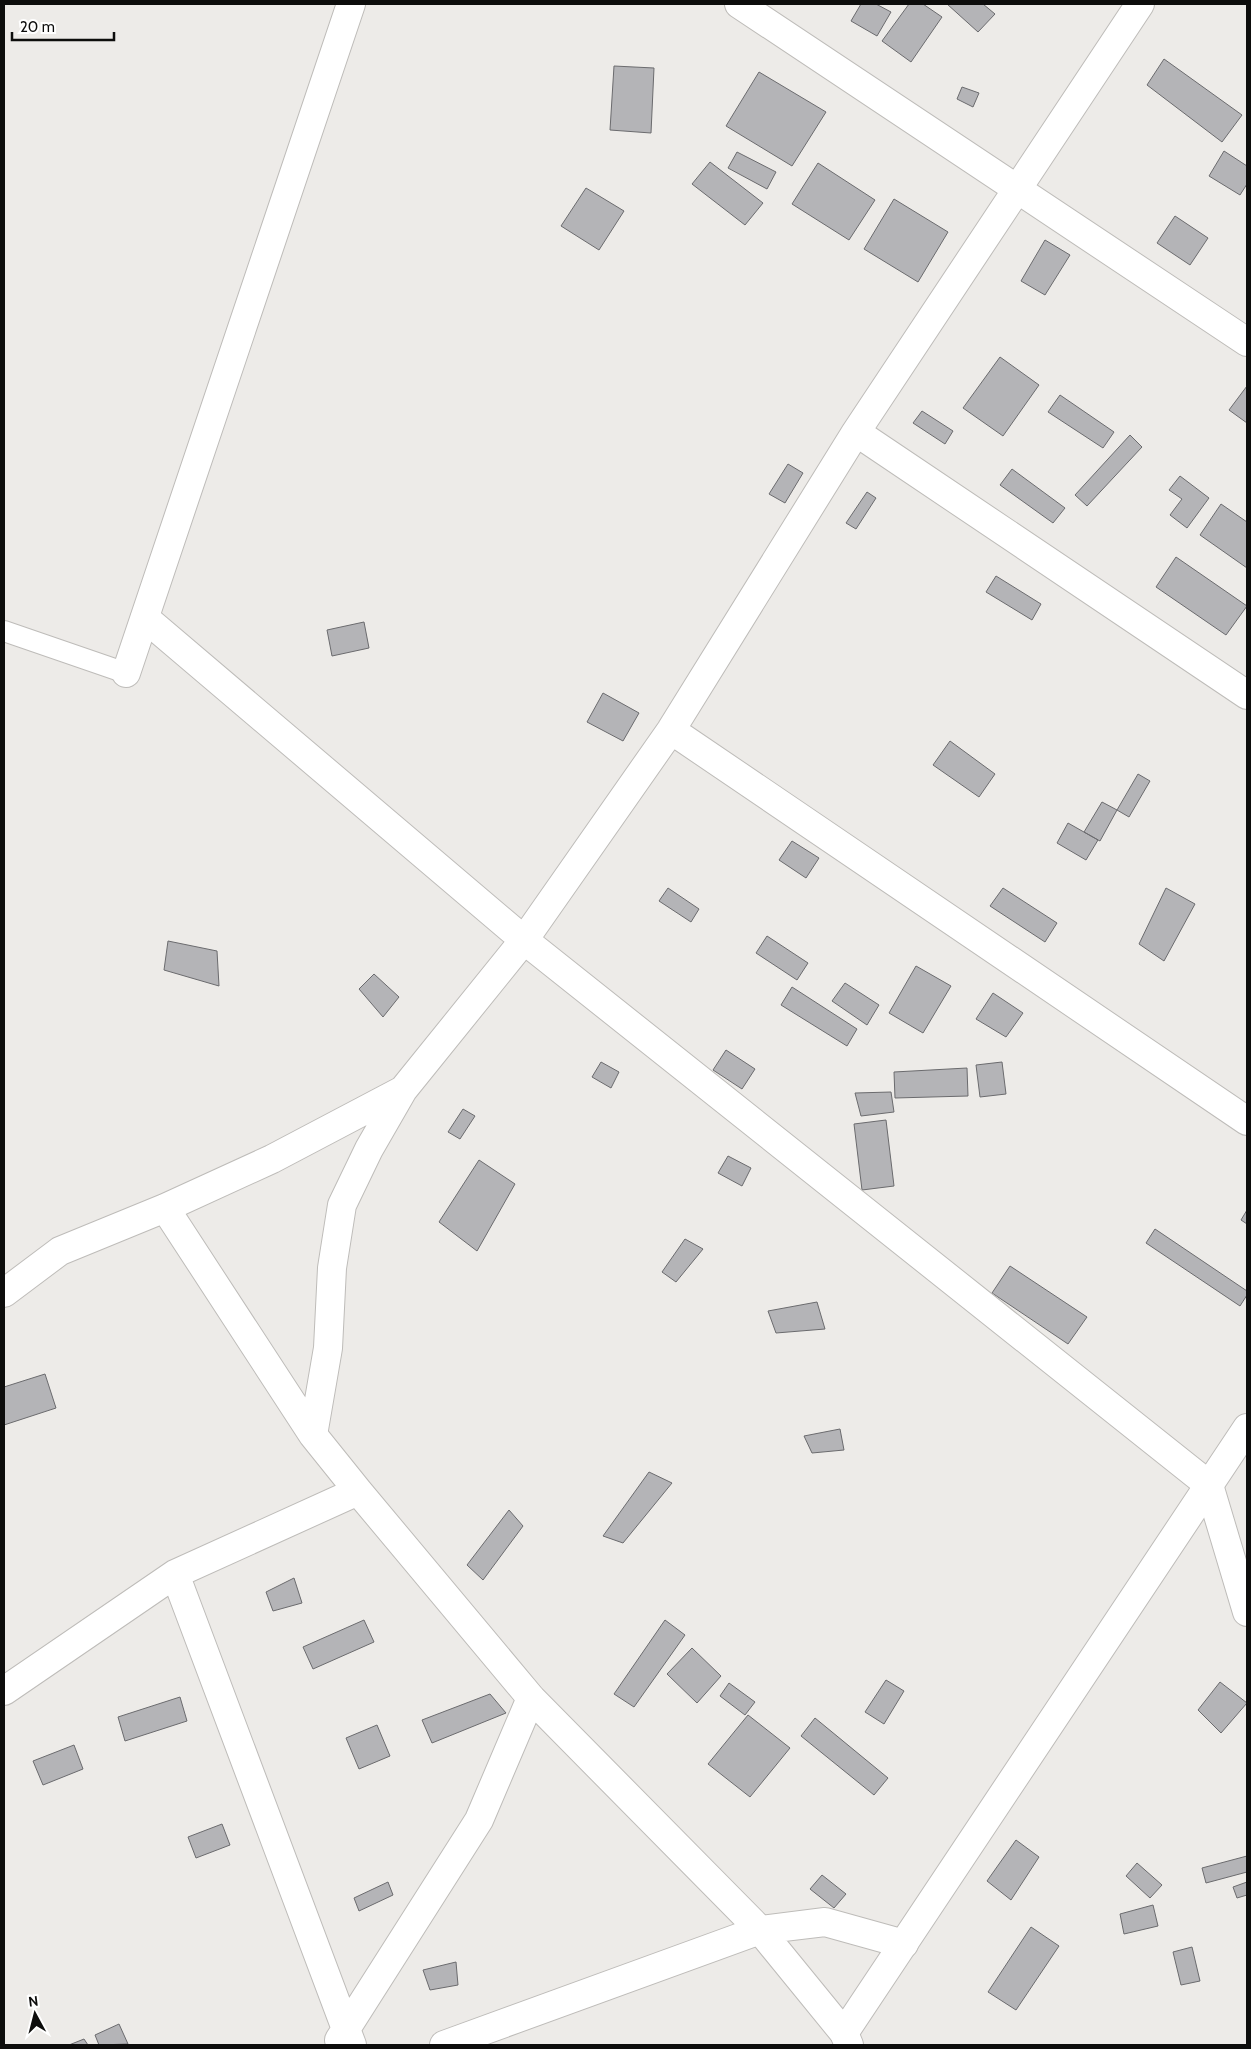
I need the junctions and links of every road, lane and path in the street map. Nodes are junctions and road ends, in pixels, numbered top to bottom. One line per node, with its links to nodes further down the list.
1 (351, 4): 7 (street)
2 (739, 4): 4 (street)
3 (1140, 4): 4 (street)
4 (1017, 189): 5 (street); 6 (street)
5 (1247, 342)
6 (856, 432): 10 (street); 11 (street)
7 (145, 618): 9 (street); 12 (street)
8 (4, 631): 9 (lane)
9 (126, 672)
10 (1247, 695)
11 (671, 730): 12 (street); 14 (street)
12 (524, 940): 13 (street); 19 (street)
13 (403, 1090): 15 (street); 18 (street)
14 (1247, 1121)
15 (164, 1208): 16 (street); 18 (street)
16 (4, 1293)
17 (1247, 1428): 19 (street)
18 (313, 1435): 20 (street)
19 (1209, 1485): 22 (street); 26 (street)
20 (358, 1491): 21 (street); 24 (street)
21 (175, 1574): 23 (street); 28 (street)
22 (1247, 1612)
23 (4, 1691)
24 (531, 1698): 25 (street); 28 (street)
25 (760, 1930): 26 (street); 27 (street); 29 (street)
26 (904, 1944): 27 (street)
27 (847, 2039)
28 (344, 2040)
29 (444, 2045)

